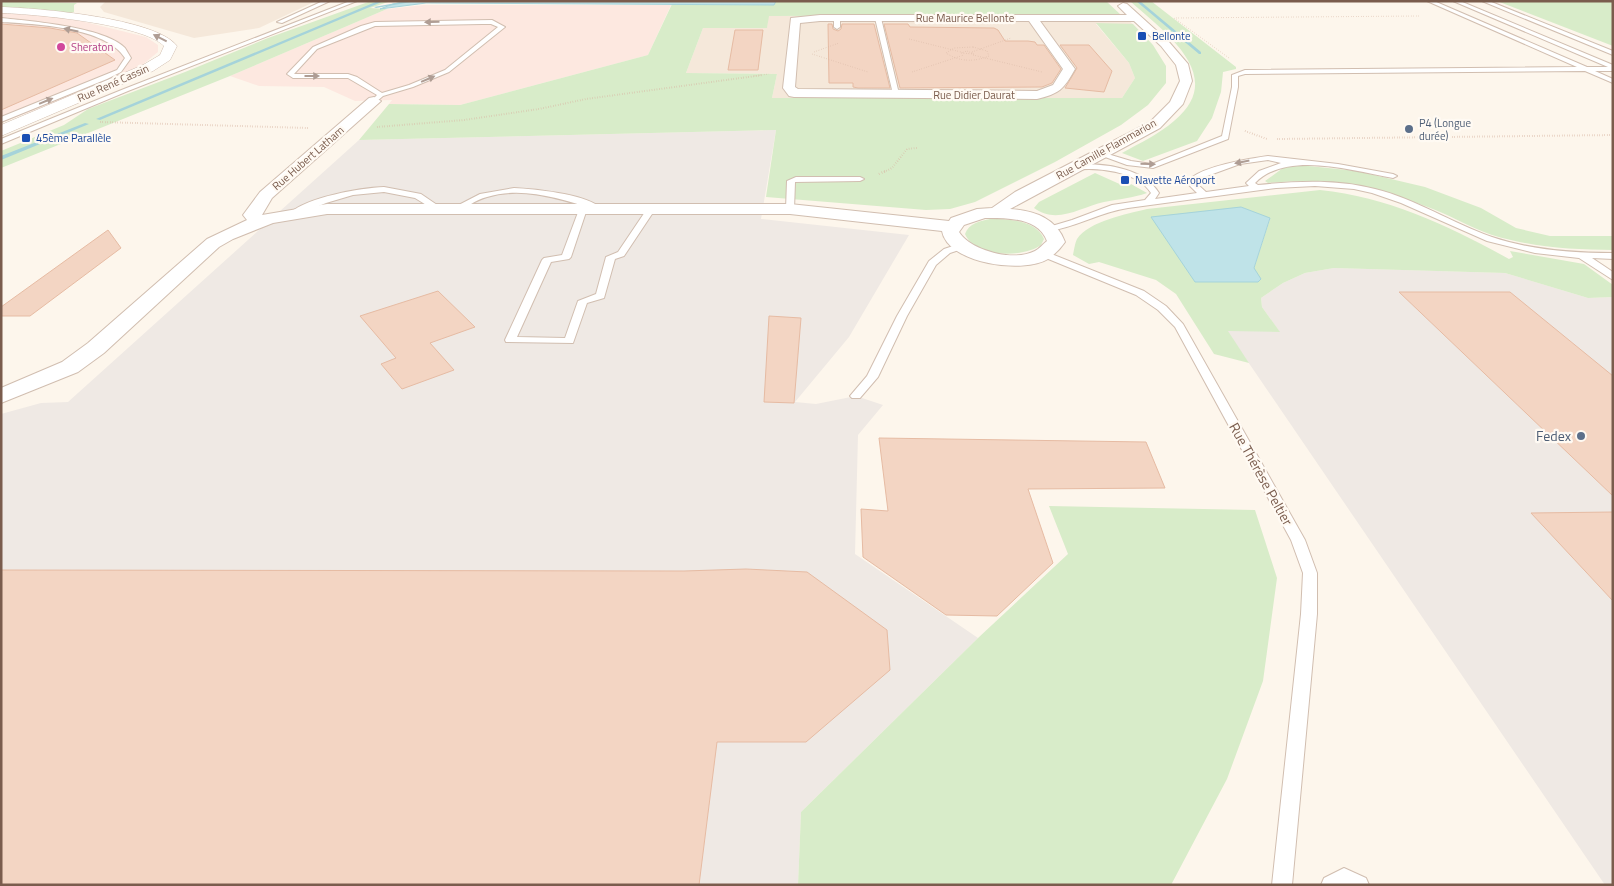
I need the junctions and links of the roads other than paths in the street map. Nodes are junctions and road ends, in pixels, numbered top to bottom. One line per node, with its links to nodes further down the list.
1 (328, 1): 12 (lane)
2 (355, 1): 22 (lane)
3 (1118, 1): 10 (street, Rue Camille Flammarion)
4 (1428, 1): 15 (lane)
5 (1455, 1): 14 (lane)
6 (1484, 1): 13 (lane)
7 (1, 10): 21 (street, Rue René Cassin, one-way to 7)
8 (878, 18): 9 (street, Rue Maurice Bellonte); 17 (street, Rue Maurice Bellonte); 18 (lane)
9 (1032, 18): 10 (street, Rue Maurice Bellonte); 18 (street, Rue Didier Daurat)
10 (1136, 18): 23 (street, Rue Camille Flammarion)
11 (1, 20): 20 (lane, one-way to 11)
12 (272, 26)
13 (1613, 53)
14 (1613, 68): 15 (lane)
15 (1587, 70): 16 (lane); 23 (lane, one-way to 15)
16 (1613, 81)
17 (804, 94): 18 (street, Rue Didier Daurat)
18 (896, 94)
19 (378, 98): 19 (lane, one-way to 19); 35 (street, Rue Hubert Latham)
20 (1, 120)
21 (1, 131)
22 (1, 142)
23 (1101, 154): 25 (street, Rue Camille Flammarion)
24 (1290, 162): 26 (lane); 28 (lane); 29 (lane, one-way to 29)
25 (1074, 168): 30 (lane); 34 (street, Rue Camille Flammarion)
26 (1393, 176)
27 (860, 179): 33 (lane)
28 (1256, 188): 29 (lane); 40 (lane)
29 (1204, 195): 30 (lane)
30 (1148, 202): 37 (lane)
31 (652, 208): 32 (street); 32 (lane); 33 (street)
32 (592, 209): 35 (street)
33 (790, 209): 36 (street)
34 (999, 213): 36 (street); 37 (street)
35 (257, 220): 43 (street)
36 (951, 227): 38 (street)
37 (1049, 228): 39 (street)
38 (959, 246): 39 (street); 44 (lane)
39 (1044, 254): 45 (lane, Rue Thérèse Peltier)
40 (1582, 256): 41 (lane); 42 (lane)
41 (1613, 256)
42 (1613, 277)
43 (1, 396)
44 (856, 396)
45 (1282, 885)
46 (1331, 885): 47 (lane)
47 (1360, 885)

